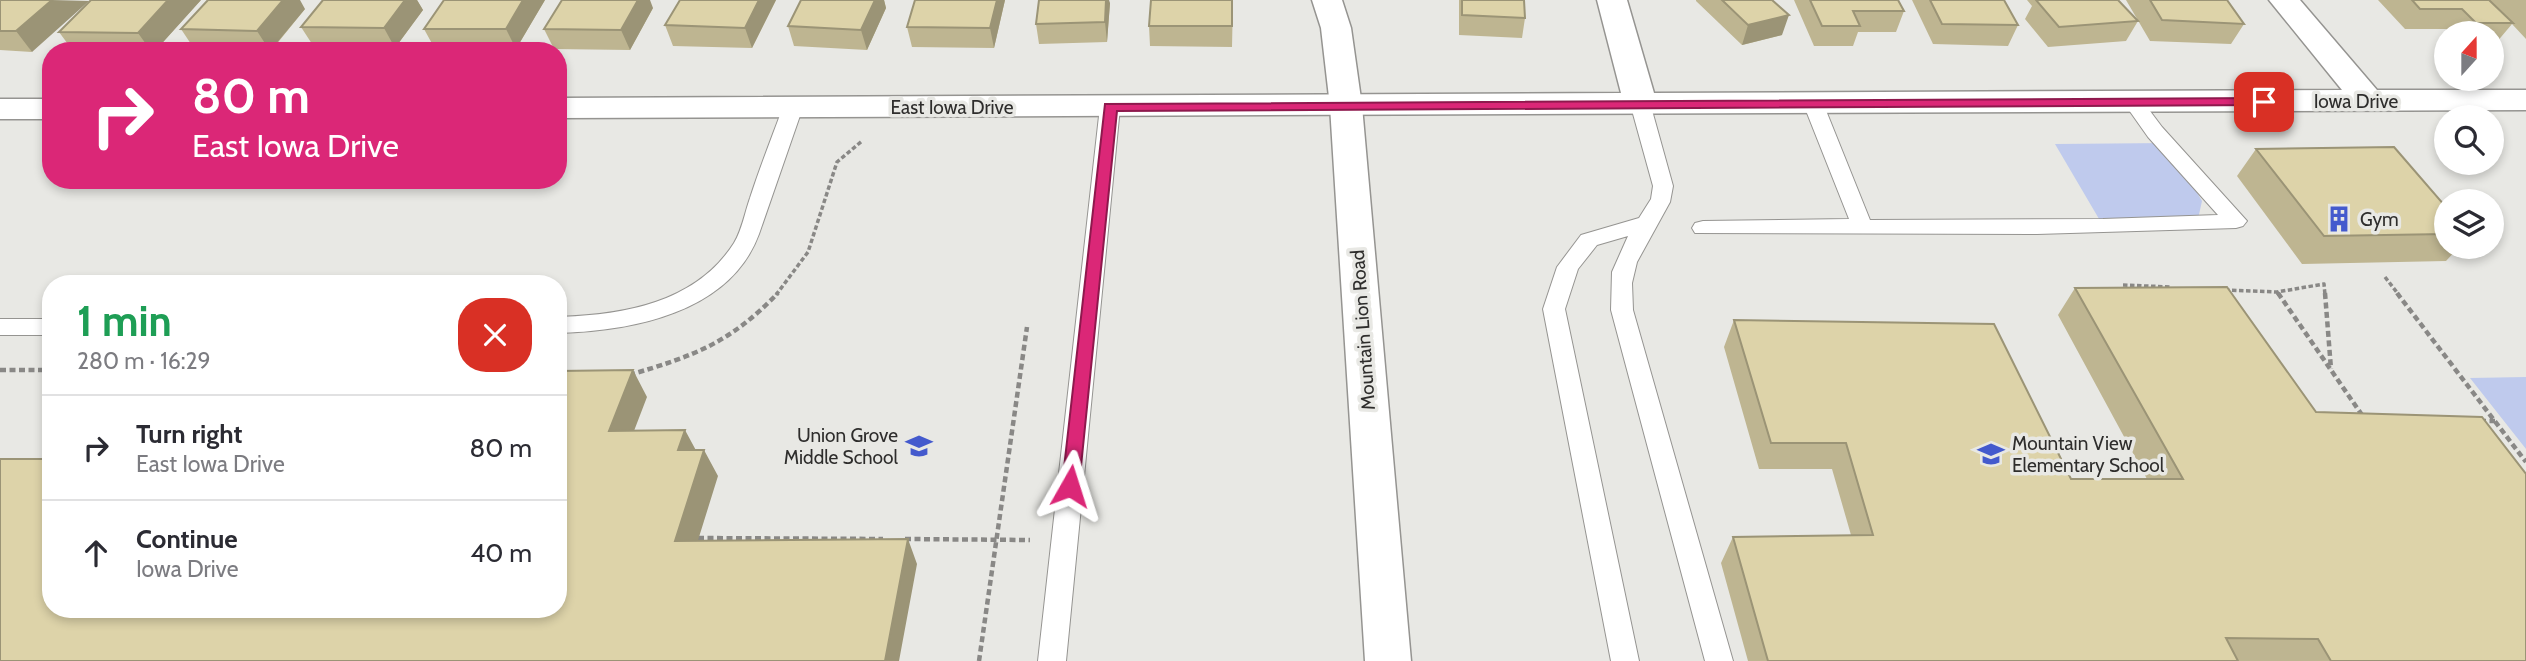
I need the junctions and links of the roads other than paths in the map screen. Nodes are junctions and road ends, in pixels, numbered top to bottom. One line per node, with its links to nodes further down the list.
1 (1327, 0): 9 (street, Mountain Lion Road)
2 (1612, 0): 6 (street)
3 (2284, 0): 5 (street)
4 (2526, 100): 5 (street, Iowa Drive)
5 (2368, 101): 8 (street, Iowa Drive)
6 (1640, 103): 7 (street, Iowa Drive); 9 (street, Iowa Drive); 15 (lane)
7 (1813, 103): 8 (street, Iowa Drive); 16 (lane)
8 (2134, 103): 16 (lane)
9 (1346, 106): 11 (street, East Iowa Drive); 22 (street, Mountain Lion Road)
10 (793, 107): 11 (street, East Iowa Drive); 12 (street, East Iowa Drive); 18 (lane)
11 (1110, 107): 21 (lane)
12 (567, 108)
13 (0, 109): 14 (street)
14 (42, 109)
15 (1646, 223): 23 (lane); 24 (lane)
16 (1862, 225): 17 (lane)
17 (1703, 228)
18 (567, 325)
19 (0, 327): 20 (lane)
20 (42, 327)
21 (1052, 661)
22 (1388, 661)
23 (1625, 661)
24 (1719, 661)

